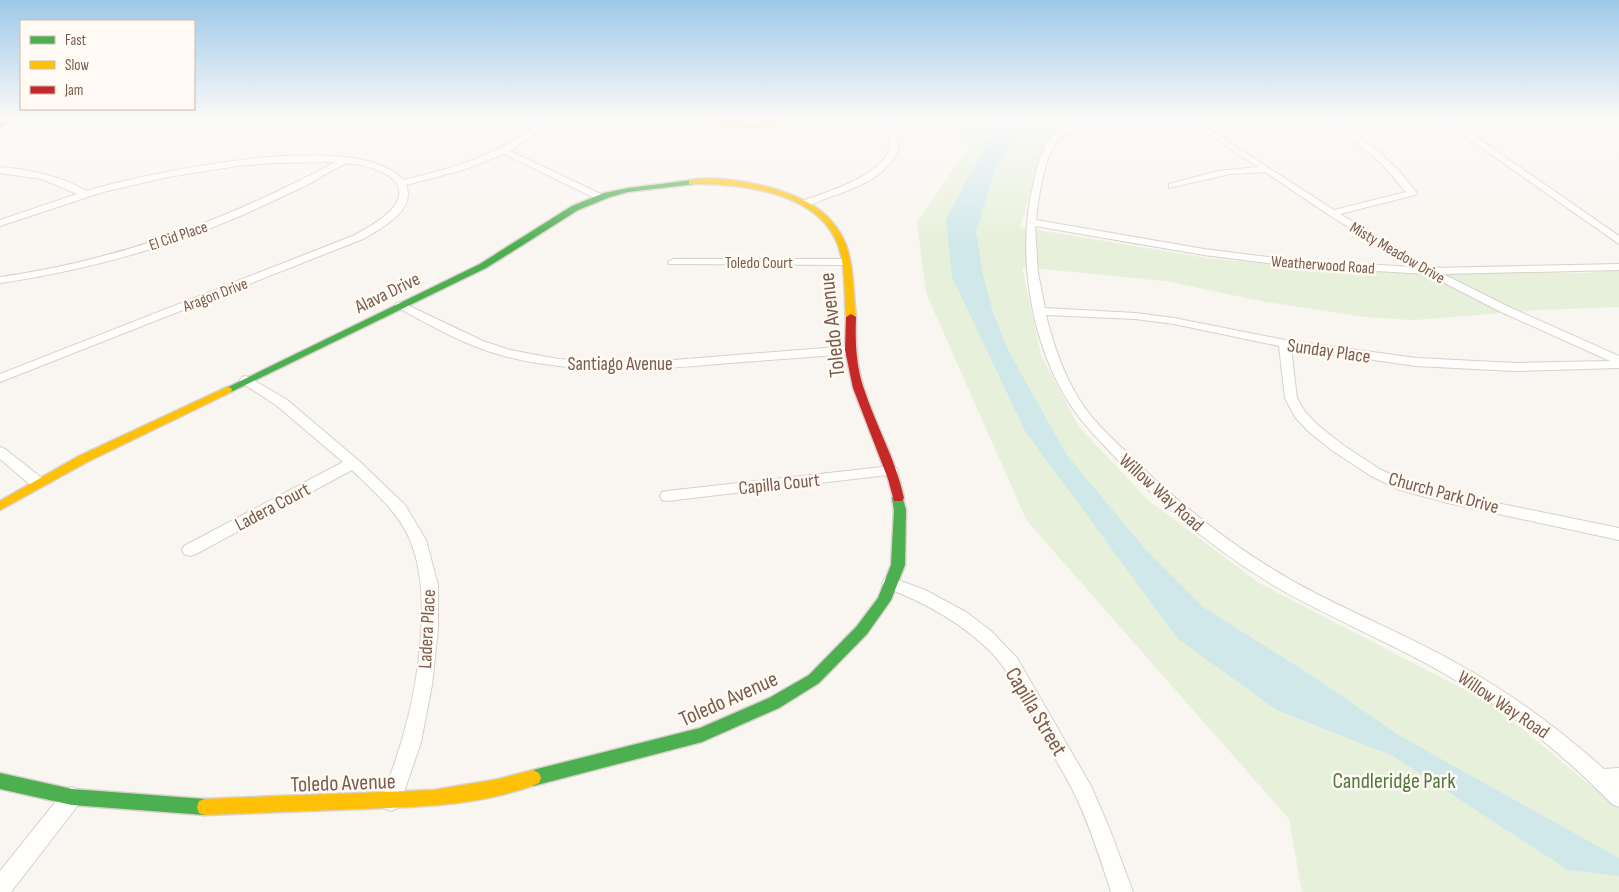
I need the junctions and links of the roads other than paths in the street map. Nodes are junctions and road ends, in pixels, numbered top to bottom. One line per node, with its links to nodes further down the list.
1 (263, 162): 15 (street)
2 (345, 162): 26 (street, El Cid Place)
3 (349, 162): 13 (street)
4 (478, 162): 13 (street)
5 (527, 162): 16 (street)
6 (887, 162): 17 (street)
7 (1044, 162): 19 (street, Willow Way Road)
8 (1256, 162): 11 (street, Misty Meadow Drive)
9 (1384, 162): 18 (street)
10 (1505, 162): 21 (street)
11 (1266, 168): 14 (street); 18 (street, Misty Meadow Drive)
12 (0, 170): 15 (street)
13 (401, 183): 33 (street, Aragon Drive)
14 (1172, 186)
15 (86, 195): 20 (street)
16 (600, 197): 17 (street, Alava Drive); 27 (street, Alava Drive)
17 (804, 203): 23 (street, Toledo Avenue)
18 (1332, 213): 25 (street, Misty Meadow Drive)
19 (1030, 222): 25 (street, Weatherwood Road); 28 (street, Willow Way Road)
20 (0, 223)
21 (1619, 242)
22 (673, 262): 23 (street, Toledo Court)
23 (845, 262): 30 (street, Toledo Avenue)
24 (1619, 267): 25 (street, Weatherwood Road)
25 (1429, 271): 31 (street, Misty Meadow Drive)
26 (0, 280)
27 (400, 306): 30 (street, Santiago Avenue); 34 (street, Alava Drive)
28 (1040, 311): 29 (street, Sunday Place); 44 (street, Willow Way Road)
29 (1285, 344): 32 (street, Sunday Place); 41 (street, Church Park Drive)
30 (850, 350): 37 (street, Toledo Avenue)
31 (1619, 360)
32 (1619, 364)
33 (0, 378)
34 (246, 380): 36 (street, Ladera Place); 38 (street, Alava Drive)
35 (0, 452): 38 (street)
36 (353, 463): 42 (street, Ladera Court); 48 (street, Ladera Place)
37 (891, 471): 39 (street, Capilla Court); 43 (street, Toledo Avenue)
38 (38, 483): 40 (street, Alava Drive)
39 (667, 496)
40 (0, 506)
41 (1619, 534)
42 (190, 550)
43 (890, 583): 48 (street, Toledo Avenue); 50 (street, Capilla Street)
44 (1610, 778): 47 (street, Willow Way Road)
45 (0, 781): 46 (street)
46 (72, 797): 48 (street, Toledo Avenue); 49 (street)
47 (1619, 798)
48 (391, 801)
49 (0, 888)
50 (1122, 892)

